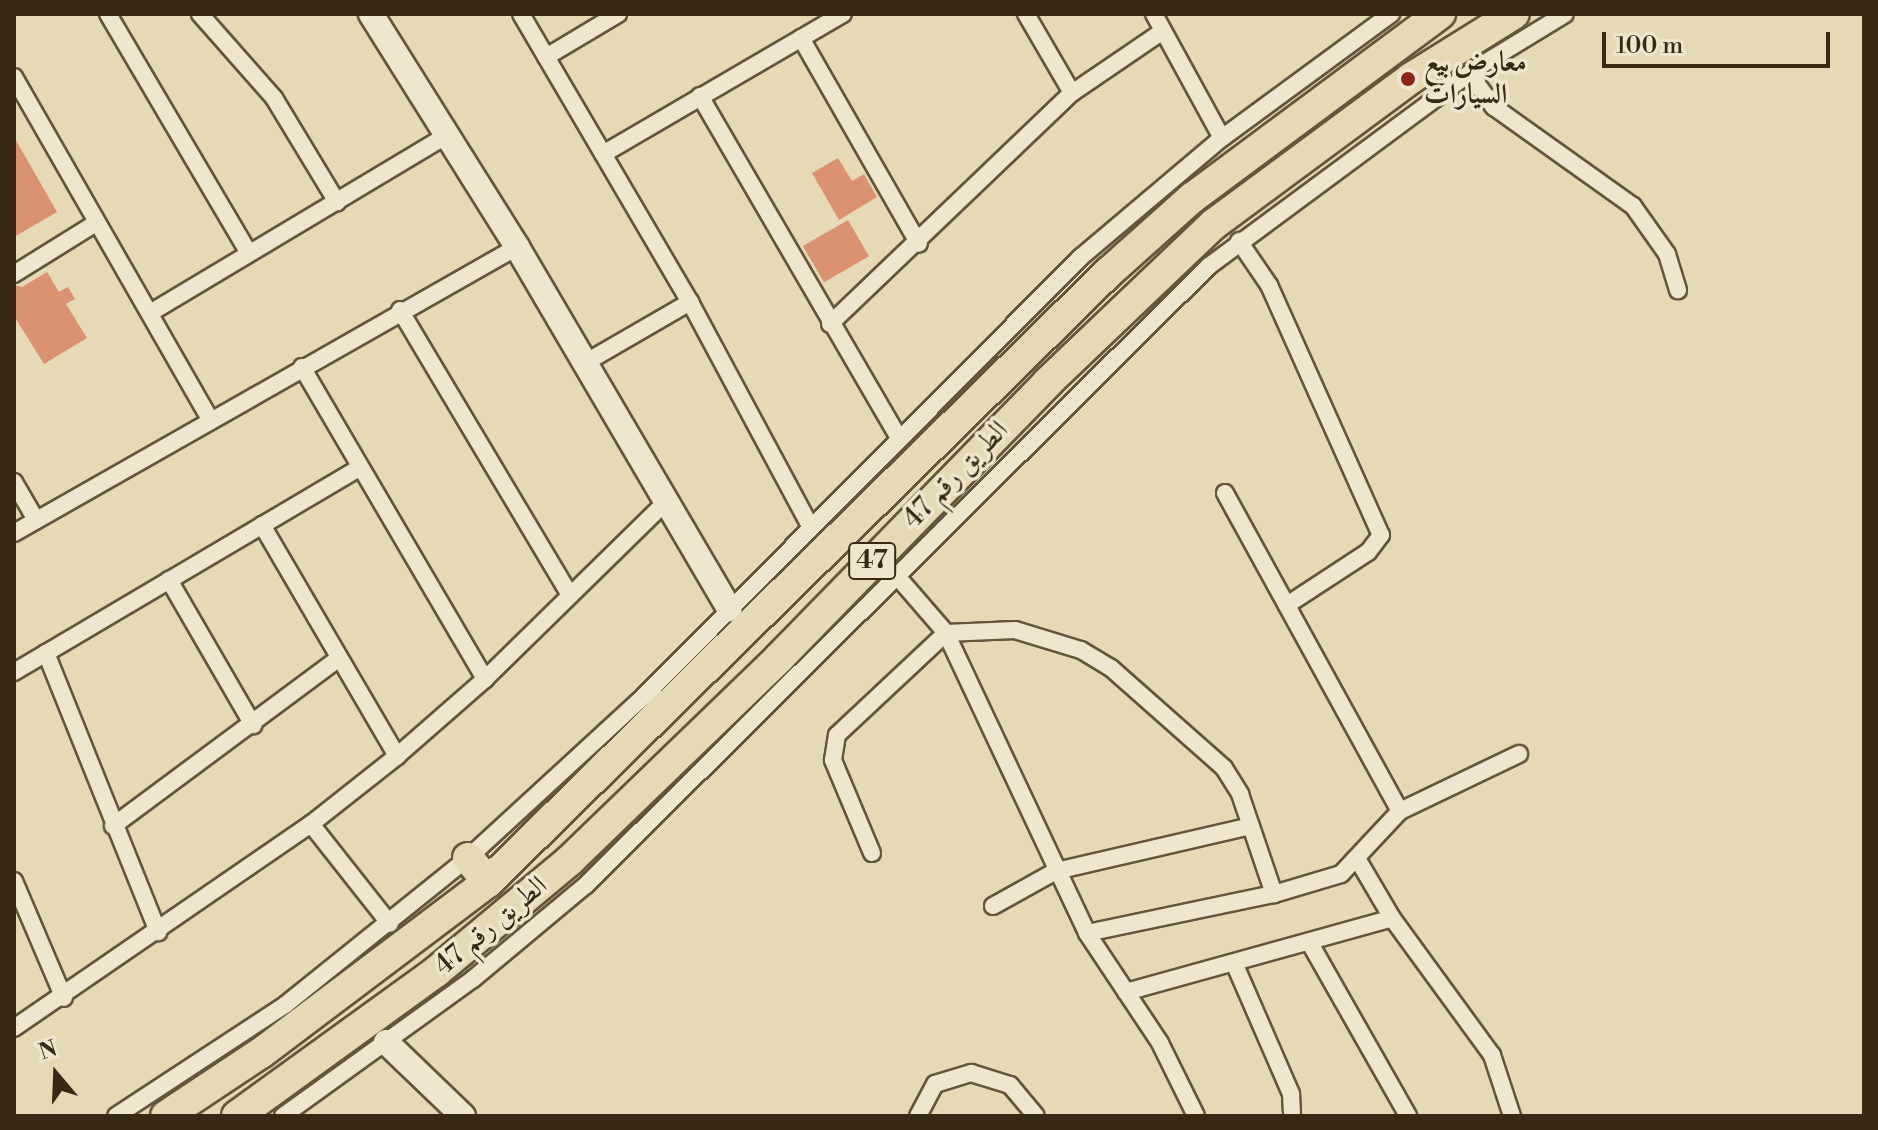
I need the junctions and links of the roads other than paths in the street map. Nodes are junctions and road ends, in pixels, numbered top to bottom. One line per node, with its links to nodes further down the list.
1 (108, 14): 30 (street)
2 (200, 14): 25 (street)
3 (521, 14): 15 (street)
4 (618, 14): 15 (street)
5 (843, 14): 14 (street)
6 (1026, 14): 19 (street)
7 (1154, 14): 13 (street)
8 (1391, 14): 18 (street)
9 (1440, 14): 18 (highway, الطريق رقم 47 / 47)
10 (1514, 14): 27 (highway, الطريق رقم 47 / 47)
11 (1565, 14): 16 (street)
12 (376, 15): 21 (street)
13 (1163, 31): 19 (street); 22 (street)
14 (801, 38): 20 (street); 28 (street)
15 (546, 57): 23 (street)
16 (1475, 69): 27 (street); 32 (street)
17 (14, 77): 26 (street)
18 (1326, 77): 22 (street); 24 (highway, الطريق رقم 47 / 47)
19 (1072, 93): 28 (street)
20 (700, 96): 23 (street); 36 (street)
21 (447, 135): 25 (street); 29 (street)
22 (1222, 138): 40 (street)
23 (603, 154): 33 (street)
24 (1192, 198): 27 (highway); 72 (highway, الطريق رقم 47 / 47)
25 (337, 202): 30 (street)
26 (96, 223): 31 (street); 35 (street)
27 (1226, 232): 45 (highway, الطريق رقم 47 / 47); 53 (street)
28 (919, 244): 36 (street)
29 (517, 247): 34 (street); 37 (street)
30 (249, 253): 35 (street)
31 (14, 274)
32 (1678, 290)
33 (690, 302): 37 (street); 48 (street)
34 (400, 310): 38 (street); 52 (street)
35 (150, 313): 39 (street)
36 (830, 324): 40 (street)
37 (583, 364): 44 (street)
38 (302, 367): 39 (street); 41 (street)
39 (209, 418): 46 (street)
40 (898, 436): 48 (street)
41 (360, 467): 47 (street); 59 (street)
42 (14, 482): 46 (street)
43 (1225, 493): 53 (street)
44 (666, 502): 52 (street); 54 (street)
45 (934, 517): 50 (street); 85 (highway, الطريق رقم 47 / 47)
46 (36, 520): 49 (street)
47 (262, 525): 51 (street); 57 (street)
48 (810, 526): 54 (street)
49 (14, 533)
50 (896, 575): 55 (street); 85 (street)
51 (169, 580): 56 (street); 60 (street)
52 (570, 595): 59 (street)
53 (1287, 605): 63 (street)
54 (729, 609): 68 (street)
55 (946, 633): 66 (street); 67 (street); 70 (street)
56 (46, 653): 58 (street); 65 (street)
57 (338, 659): 60 (street); 62 (street)
58 (14, 672)
59 (485, 679): 62 (street)
60 (253, 725): 65 (street)
61 (1519, 754): 63 (street)
62 (397, 756): 64 (street)
63 (1400, 811): 69 (street)
64 (311, 824): 76 (street); 77 (street)
65 (113, 826): 77 (street)
66 (1251, 826): 70 (street); 73 (street)
67 (872, 853)
68 (468, 858): 72 (highway); 76 (street)
69 (1358, 860): 73 (street); 75 (street)
70 (1056, 871): 74 (street); 78 (street)
71 (14, 881): 83 (street)
72 (488, 882): 81 (highway, الطريق رقم 47 / 47)
73 (1274, 894): 78 (street)
74 (993, 906)
75 (1392, 918): 79 (street); 96 (street)
76 (390, 924): 86 (street)
77 (158, 932): 83 (street)
78 (1087, 933): 82 (street)
79 (1311, 945): 80 (street); 95 (street)
80 (1235, 965): 82 (street); 94 (street)
81 (346, 990): 85 (highway); 87 (highway, الطريق رقم 47 / 47)
82 (1126, 992): 93 (street)
83 (64, 998): 84 (street)
84 (14, 1028)
85 (377, 1032): 88 (highway, الطريق رقم 47 / 47); 89 (street); 90 (street)
86 (116, 1116)
87 (166, 1116)
88 (237, 1116)
89 (283, 1116)
90 (463, 1116)
91 (918, 1116): 92 (street)
92 (1036, 1116)
93 (1196, 1116)
94 (1292, 1116)
95 (1408, 1116)
96 (1512, 1116)

